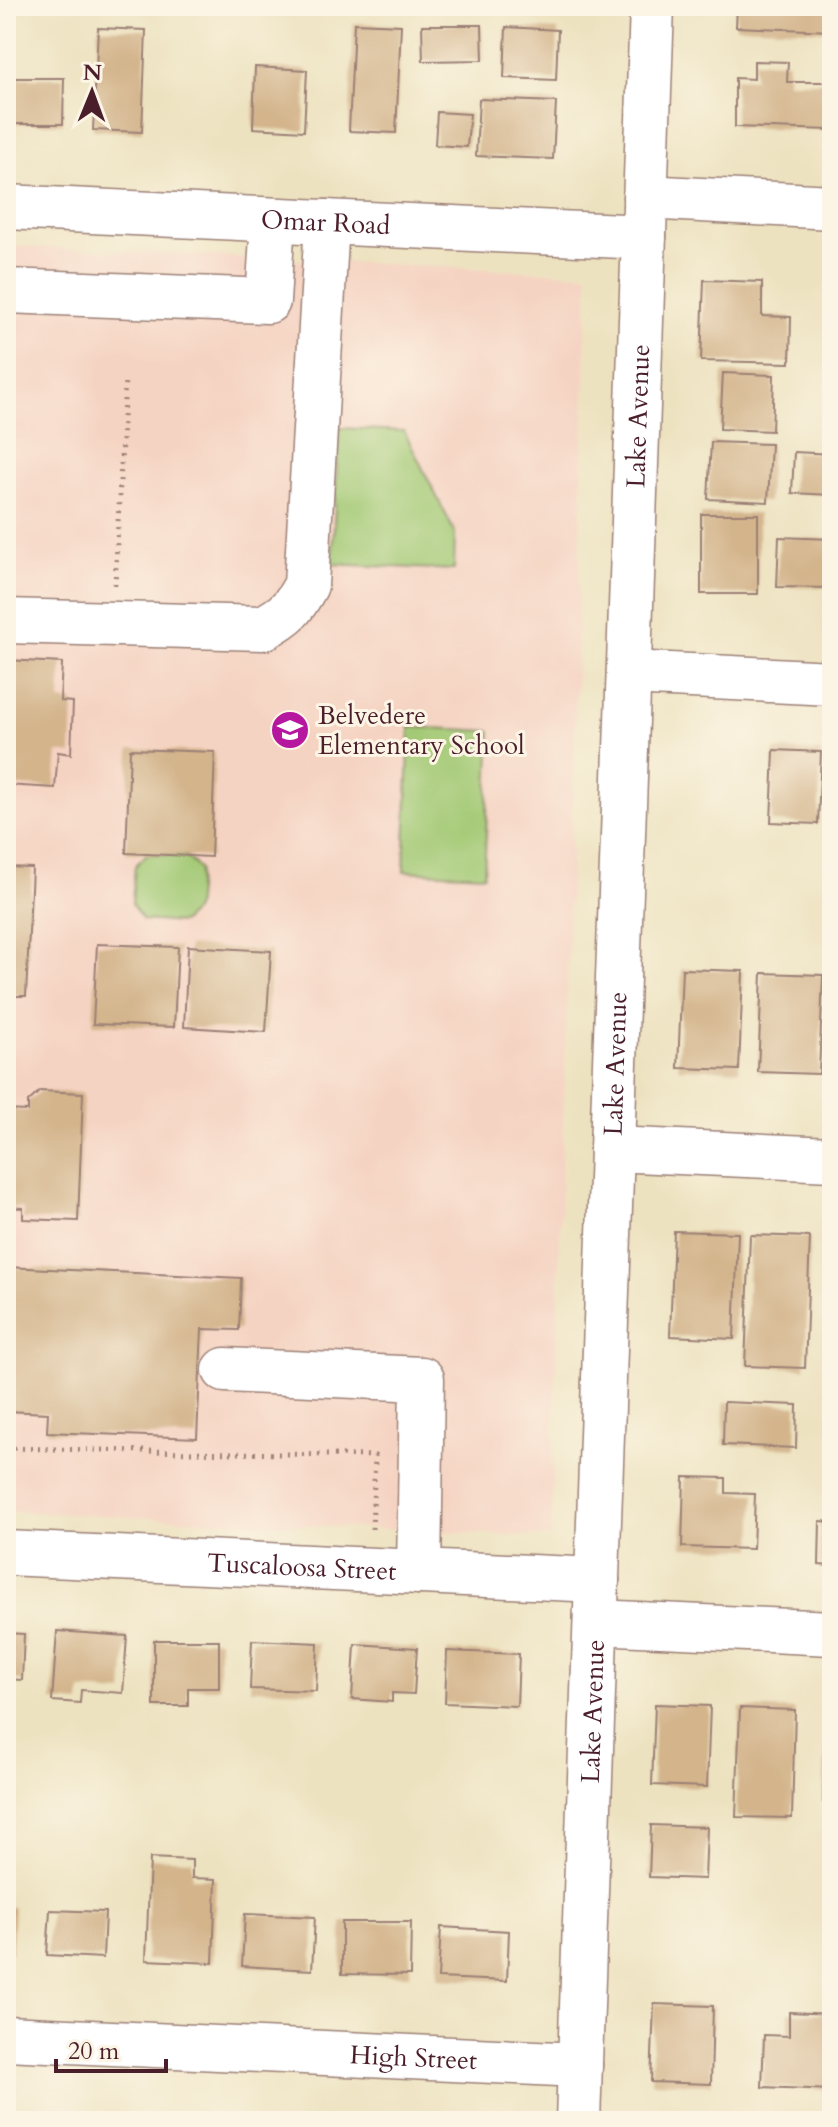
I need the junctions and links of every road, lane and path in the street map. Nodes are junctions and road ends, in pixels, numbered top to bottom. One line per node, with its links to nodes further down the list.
1 (652, 6): 4 (street, Lake Avenue)
2 (6, 207): 5 (street, Omar Road)
3 (832, 207): 4 (street, Omar Road)
4 (644, 217): 6 (street, Omar Road); 11 (street, Lake Avenue)
5 (273, 220): 6 (street, Omar Road); 7 (street)
6 (327, 222): 10 (street)
7 (6, 291)
8 (125, 379): 10 (path)
9 (6, 621): 10 (street)
10 (113, 624)
11 (629, 673): 12 (street); 13 (street, Lake Avenue)
12 (832, 683)
13 (612, 1149): 14 (street); 20 (street, Lake Avenue)
14 (832, 1159)
15 (225, 1370): 19 (street)
16 (6, 1448): 17 (path)
17 (372, 1536)
18 (6, 1553): 19 (street, Tuscaloosa Street)
19 (419, 1572): 20 (street, Tuscaloosa Street)
20 (596, 1601): 21 (street, Tuscaloosa Street); 23 (street, Lake Avenue)
21 (832, 1633)
22 (6, 2038): 23 (street, High Street)
23 (580, 2065): 24 (street, Lake Avenue)
24 (578, 2121)

